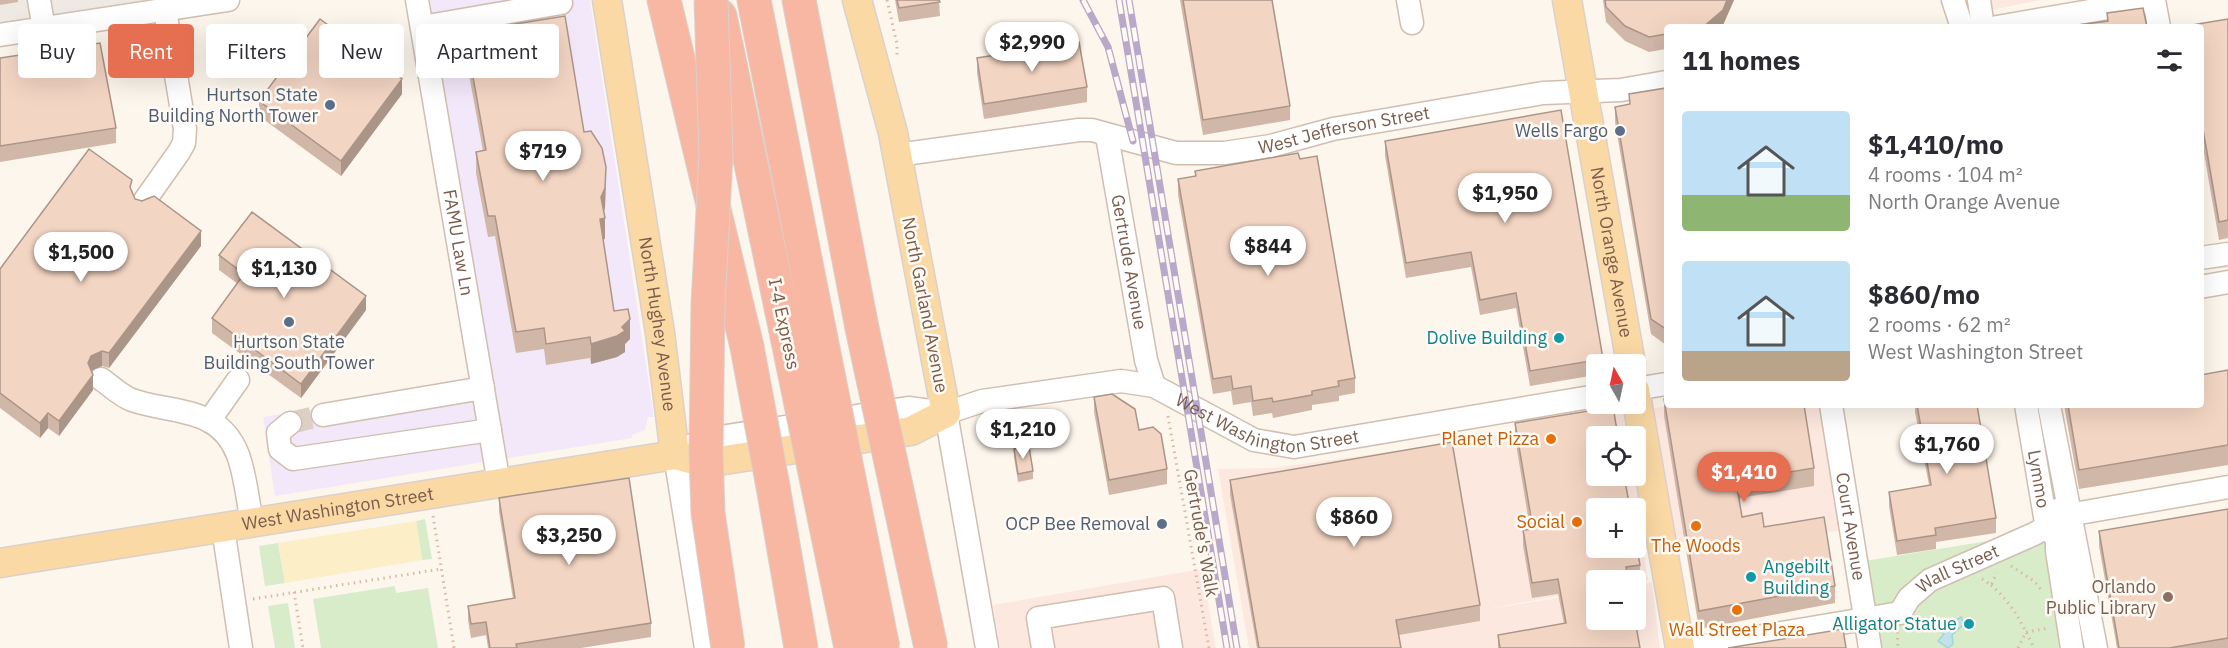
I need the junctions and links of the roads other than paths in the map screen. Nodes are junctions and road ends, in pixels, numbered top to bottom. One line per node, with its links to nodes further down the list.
1 (39, 0): 19 (street)
2 (228, 0): 17 (street)
3 (417, 0): 21 (street, FAMU Law Ln)
4 (607, 0): 57 (main road, North Hughey Avenue)
5 (664, 0): 64 (highway, bridge)
6 (711, 0): 68 (highway, bridge)
7 (717, 0): 71 (highway, I-4 Express, bridge)
8 (754, 0): 72 (highway, I-4 Express, bridge)
9 (799, 0): 73 (highway, bridge)
10 (857, 0): 33 (main road, North Garland Avenue)
11 (1408, 0): 18 (street)
12 (1567, 0): 31 (main road, North Orange Avenue)
13 (1953, 0): 23 (street)
14 (1979, 0): 24 (street)
15 (2154, 0): 25 (street); 26 (street)
16 (561, 3): 22 (street)
17 (165, 10): 20 (street); 34 (street)
18 (1412, 23)
19 (43, 24)
20 (76, 24)
21 (421, 24)
22 (439, 24)
23 (1961, 24)
24 (1983, 24)
25 (2014, 24)
26 (2158, 24)
27 (18, 33): 28 (street)
28 (0, 35)
29 (431, 78): 44 (street, FAMU Law Ln)
30 (1664, 82): 31 (street, West Jefferson Street)
31 (1584, 92): 32 (street, West Jefferson Street); 39 (main road, North Orange Avenue)
32 (1100, 133): 33 (street, West Jefferson Street); 43 (street, Gertrude Avenue)
33 (897, 155): 51 (main road, North Garland Avenue)
34 (143, 203)
35 (2228, 254): 36 (street)
36 (2204, 257)
37 (2204, 280): 38 (street)
38 (2228, 282)
39 (1629, 354)
40 (101, 380): 54 (street)
41 (238, 380): 54 (street)
42 (1664, 384): 45 (street)
43 (1154, 386): 46 (street, West Washington Street); 51 (street, West Washington Street)
44 (483, 388): 53 (street); 56 (street, FAMU Law Ln)
45 (1646, 388)
46 (1586, 398)
47 (1831, 408): 65 (street, Court Avenue)
48 (2027, 408): 60 (street, Lymmo)
49 (2039, 408): 60 (street, Lymmo)
50 (2049, 408): 60 (street)
51 (946, 413): 57 (main road, West Washington Street); 74 (street, North Garland Avenue)
52 (1639, 414): 77 (main road)
53 (323, 415)
54 (209, 421): 61 (street)
55 (290, 423): 56 (street)
56 (490, 430): 58 (street, FAMU Law Ln)
57 (675, 455): 58 (main road, West Washington Street); 67 (street, North Hughey Avenue)
58 (499, 484): 61 (main road, West Washington Street)
59 (2228, 487): 60 (street, Wall Street)
60 (2058, 520): 65 (street, Wall Street); 80 (street, Lymmo); 81 (street)
61 (252, 524): 62 (main road, West Washington Street)
62 (223, 528): 63 (main road, West Washington Street); 66 (street)
63 (0, 563)
64 (794, 601): 69 (highway); 70 (highway)
65 (1865, 619): 78 (street, Wall Street); 79 (street, Court Avenue)
66 (241, 648)
67 (706, 648)
68 (728, 648)
69 (785, 648)
70 (801, 648)
71 (851, 648)
72 (883, 648)
73 (931, 648)
74 (987, 648)
75 (1043, 648): 76 (street)
76 (1171, 648)
77 (1680, 648)
78 (1693, 648)
79 (1870, 648)
80 (2072, 648)
81 (2096, 648)

